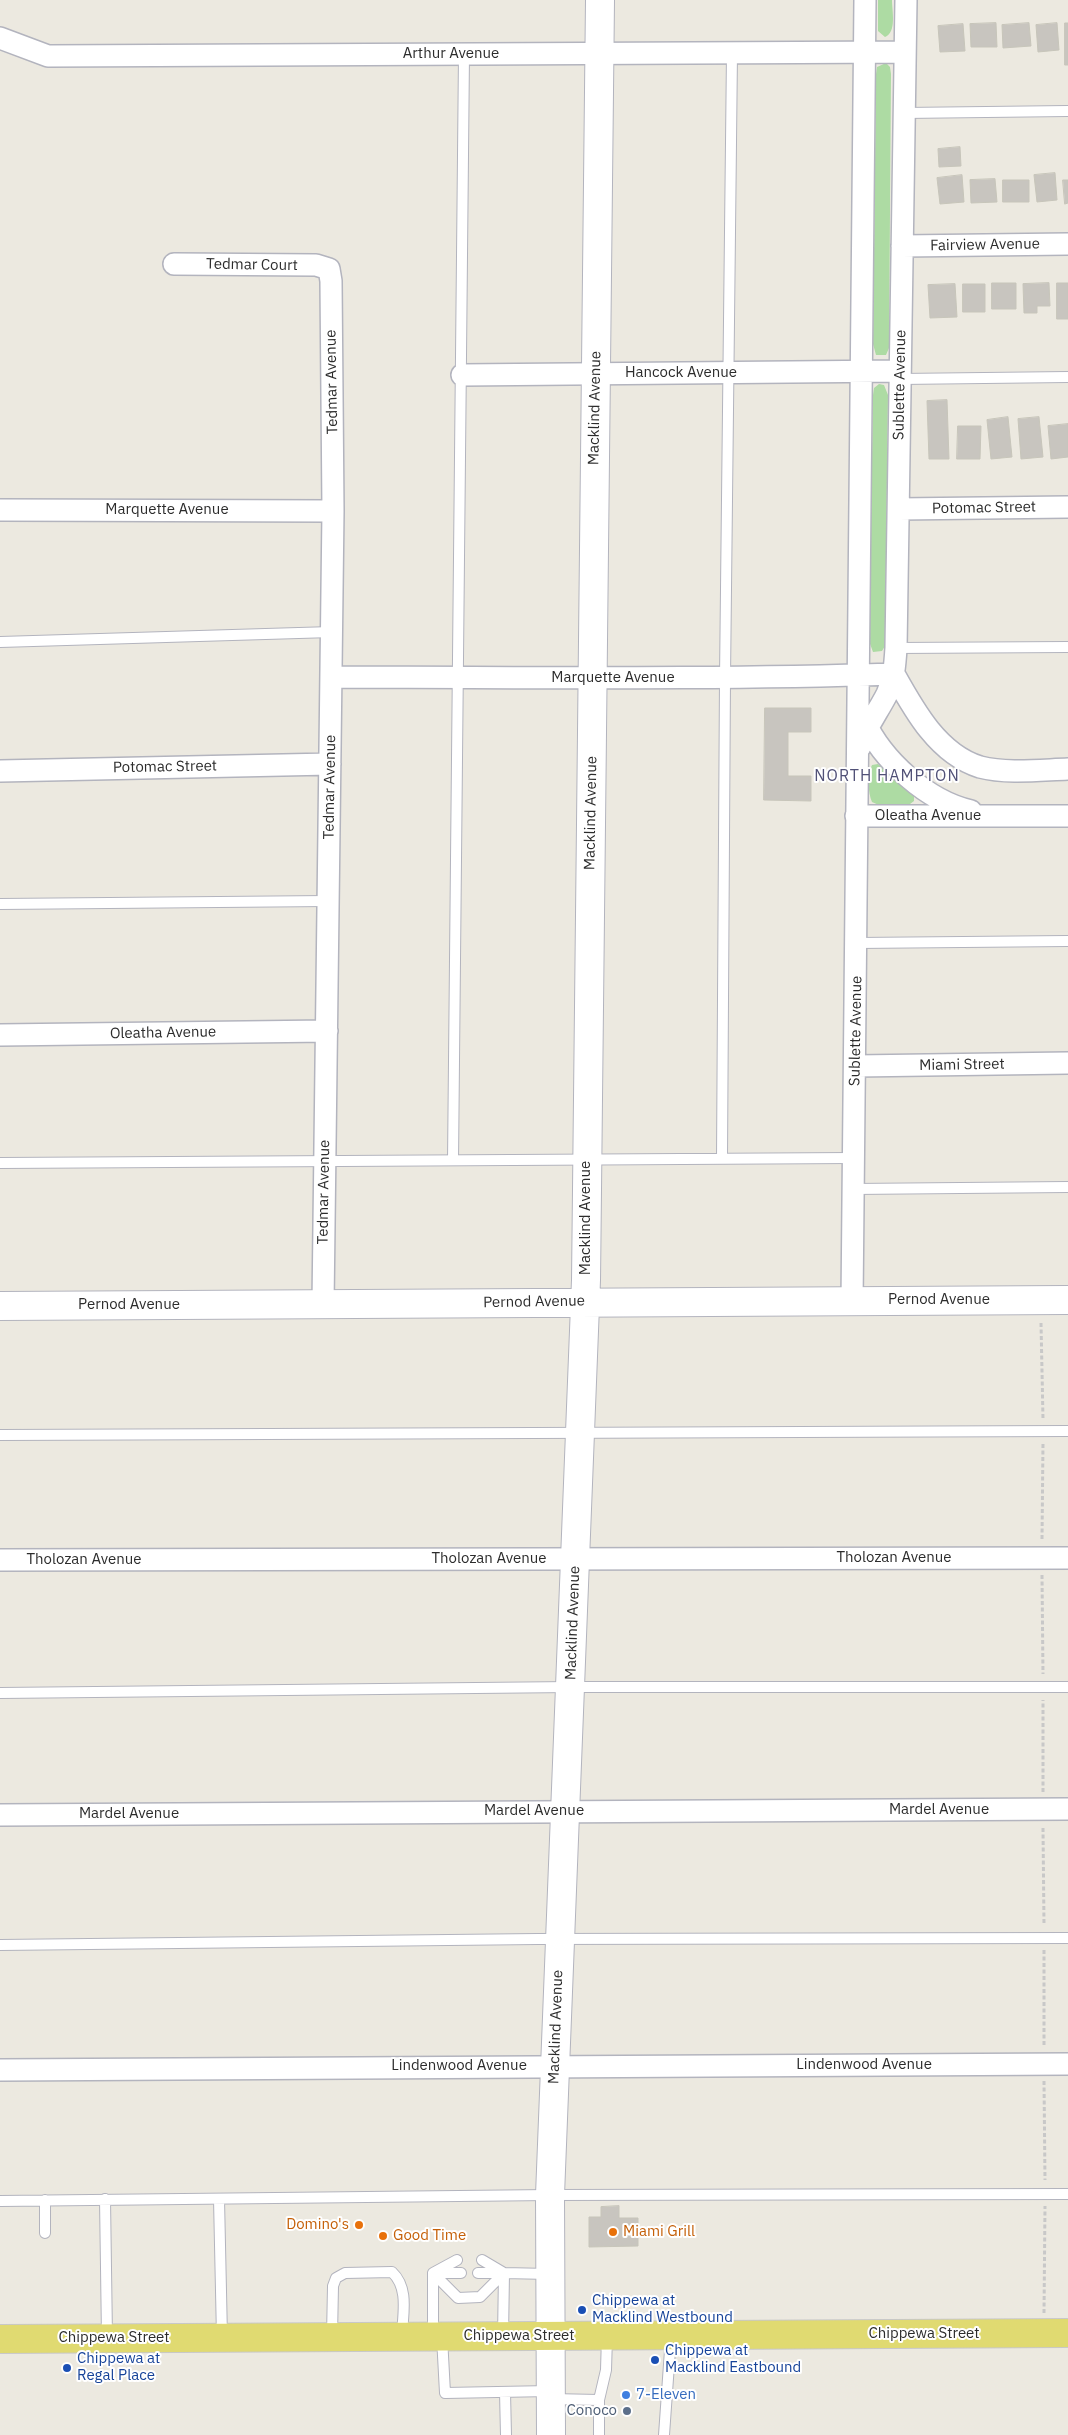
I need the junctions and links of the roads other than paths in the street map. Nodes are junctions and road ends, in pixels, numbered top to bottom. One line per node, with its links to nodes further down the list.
1 (600, 0): 7 (street, Macklind Avenue)
2 (865, 0): 5 (street, Sublette Avenue)
3 (906, 0): 6 (street, Sublette Avenue)
4 (0, 38): 9 (street, Arthur Avenue)
5 (865, 51): 6 (street, Arthur Avenue); 8 (street, Arthur Avenue); 17 (street, Sublette Avenue)
6 (905, 52): 11 (street, Sublette Avenue)
7 (600, 53): 8 (street, Arthur Avenue); 9 (street, Arthur Avenue); 18 (street, Macklind Avenue)
8 (732, 53): 16 (lane)
9 (464, 54): 19 (lane)
10 (1068, 110): 11 (lane)
11 (904, 114): 13 (street, Sublette Avenue)
12 (1068, 244): 13 (street, Fairview Avenue)
13 (902, 246): 20 (street, Sublette Avenue)
14 (174, 264): 15 (street, Tedmar Court)
15 (329, 269): 25 (street, Tedmar Avenue)
16 (728, 372): 17 (street, Hancock Avenue); 18 (street, Hancock Avenue); 34 (lane)
17 (861, 372): 20 (street, Hancock Avenue); 31 (street, Sublette Avenue)
18 (595, 374): 19 (street, Hancock Avenue); 35 (street, Macklind Avenue)
19 (462, 375): 32 (lane)
20 (900, 375): 21 (lane); 23 (street, Sublette Avenue)
21 (1068, 377)
22 (1068, 507): 23 (street, Potomac Street)
23 (899, 508): 29 (street, Sublette Avenue)
24 (0, 510): 25 (street, Marquette Avenue)
25 (333, 511): 26 (street, Tedmar Avenue)
26 (332, 632): 27 (lane); 33 (street, Tedmar Avenue)
27 (0, 642)
28 (1068, 646): 29 (lane)
29 (896, 648): 30 (street, Sublette Avenue)
30 (894, 674): 31 (street, Marquette Avenue); 37 (street, Sublette Avenue); 40 (street)
31 (858, 675): 34 (street, Marquette Avenue); 36 (street, Sublette Avenue)
32 (460, 676): 33 (street, Marquette Avenue); 35 (street, Marquette Avenue); 55 (lane)
33 (331, 677): 39 (street, Tedmar Avenue)
34 (725, 678): 35 (street, Marquette Avenue); 53 (lane)
35 (592, 679): 56 (street, Macklind Avenue)
36 (858, 698): 37 (street, Oleatha Avenue); 38 (street, Sublette Avenue)
37 (868, 728): 38 (street, Sublette Avenue); 43 (street, Oleatha Avenue)
38 (857, 761): 42 (street, Sublette Avenue)
39 (330, 764): 41 (street, Potomac Street); 45 (street, Tedmar Avenue)
40 (1068, 769)
41 (0, 771)
42 (856, 816): 43 (street, Oleatha Avenue); 48 (street, Sublette Avenue)
43 (1000, 816): 44 (street, Oleatha Avenue)
44 (1068, 816)
45 (328, 901): 46 (lane); 49 (street, Tedmar Avenue)
46 (0, 904)
47 (1068, 941): 48 (lane)
48 (857, 943): 52 (street, Sublette Avenue)
49 (327, 1031): 50 (street, Oleatha Avenue); 57 (street, Tedmar Avenue)
50 (0, 1035)
51 (1068, 1063): 52 (street, Miami Street)
52 (856, 1066): 54 (street, Sublette Avenue)
53 (722, 1158): 54 (lane); 56 (lane)
54 (853, 1158): 60 (street, Sublette Avenue)
55 (453, 1160): 56 (lane); 57 (lane)
56 (587, 1160): 63 (street, Macklind Avenue)
57 (325, 1161): 58 (lane); 64 (street, Tedmar Avenue)
58 (0, 1163)
59 (1068, 1187): 60 (lane)
60 (853, 1189): 62 (street, Sublette Avenue)
61 (1068, 1300): 62 (street, Pernod Avenue)
62 (852, 1301): 63 (street, Pernod Avenue)
63 (586, 1302): 64 (street, Pernod Avenue); 67 (street, Macklind Avenue)
64 (323, 1304): 65 (street, Pernod Avenue)
65 (0, 1306)
66 (1068, 1430): 67 (lane)
67 (581, 1431): 68 (lane); 70 (street, Macklind Avenue)
68 (0, 1435)
69 (1068, 1558): 70 (street, Tholozan Avenue)
70 (576, 1559): 71 (street, Tholozan Avenue); 73 (street, Macklind Avenue)
71 (0, 1560)
72 (1068, 1686): 73 (lane)
73 (571, 1687): 74 (lane); 76 (street, Macklind Avenue)
74 (0, 1693)
75 (1068, 1809): 76 (street, Mardel Avenue)
76 (565, 1811): 77 (street, Mardel Avenue); 79 (street, Macklind Avenue)
77 (0, 1815)
78 (1068, 1938): 79 (lane)
79 (559, 1939): 80 (lane); 82 (street, Macklind Avenue)
80 (0, 1945)
81 (1068, 2064): 82 (street, Lindenwood Avenue)
82 (554, 2066): 83 (street, Lindenwood Avenue); 85 (street, Macklind Avenue)
83 (0, 2070)
84 (1068, 2194): 85 (lane)
85 (550, 2195): 86 (lane); 97 (street, Macklind Avenue)
86 (219, 2198): 87 (lane); 107 (lane)
87 (105, 2199): 88 (lane); 106 (lane)
88 (45, 2200): 89 (lane); 90 (lane)
89 (0, 2201)
90 (45, 2233)
91 (457, 2260): 93 (lane)
92 (482, 2260): 96 (lane)
93 (433, 2273): 94 (lane); 96 (lane); 101 (lane)
94 (462, 2273)
95 (478, 2273): 96 (lane)
96 (504, 2273): 97 (lane); 102 (lane)
97 (550, 2274): 103 (street, Macklind Avenue)
98 (1068, 2333): 99 (main road, Chippewa Street)
99 (671, 2335): 104 (main road, Chippewa Street); 115 (lane)
100 (402, 2336): 101 (main road, Chippewa Street); 105 (main road, Chippewa Street); 105 (lane)
101 (438, 2336): 102 (main road, Chippewa Street); 109 (lane)
102 (503, 2336): 103 (main road, Chippewa Street)
103 (550, 2336): 104 (main road, Chippewa Street); 110 (street, Macklind Avenue)
104 (606, 2336): 111 (lane)
105 (332, 2337): 107 (main road, Chippewa Street)
106 (107, 2338): 107 (main road, Chippewa Street); 108 (main road, Chippewa Street)
107 (222, 2338)
108 (0, 2339)
109 (505, 2392): 110 (lane); 112 (lane)
110 (550, 2395): 111 (lane); 113 (street, Macklind Avenue)
111 (599, 2400): 114 (lane)
112 (506, 2435)
113 (551, 2435)
114 (599, 2435)
115 (664, 2435)

